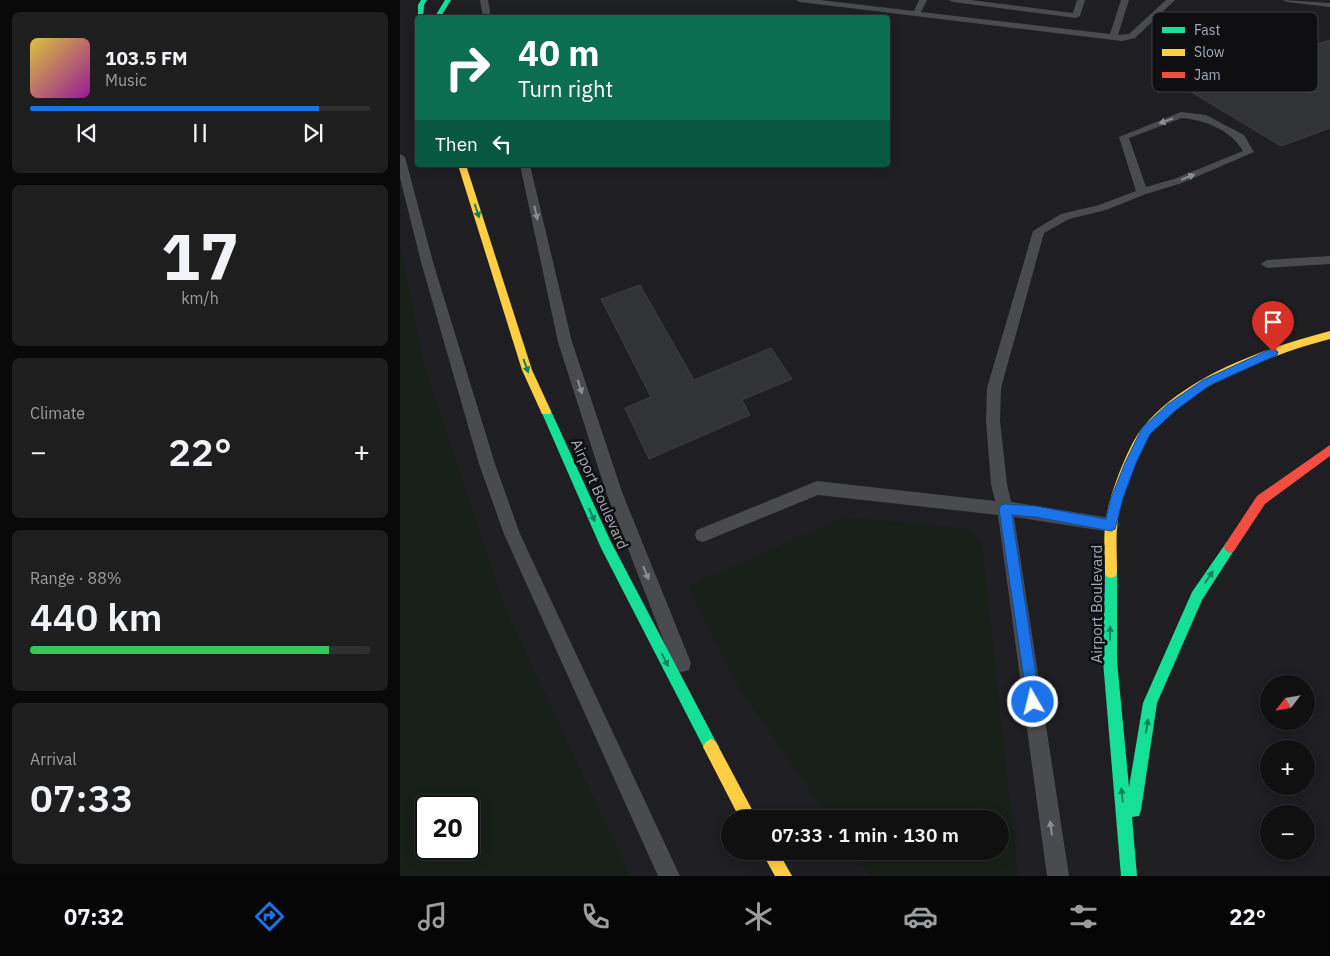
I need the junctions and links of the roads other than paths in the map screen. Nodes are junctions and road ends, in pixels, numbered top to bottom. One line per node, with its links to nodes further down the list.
1 (424, 0): 14 (street)
2 (448, 0): 15 (street)
3 (484, 0): 16 (lane)
4 (800, 0): 13 (lane)
5 (923, 0): 13 (lane)
6 (953, 0): 7 (lane)
7 (1081, 0)
8 (1125, 0): 18 (lane)
9 (1171, 0): 12 (lane)
10 (1287, 0): 11 (lane)
11 (1330, 5)
12 (1158, 12)
13 (916, 14): 18 (lane)
14 (420, 15)
15 (439, 15)
16 (486, 15)
17 (1152, 18): 18 (lane)
18 (1113, 37)
19 (400, 157): 34 (lane)
20 (463, 167): 30 (street, Airport Boulevard, one-way to 30)
21 (525, 167): 30 (lane, one-way to 30)
22 (1142, 192): 22 (lane, one-way to 22); 27 (lane)
23 (1330, 260): 24 (lane)
24 (1267, 264)
25 (1330, 335): 28 (street, Airport Boulevard)
26 (1330, 450): 32 (street, Airport Boulevard, one-way to 26)
27 (1005, 509): 28 (lane); 29 (lane); 36 (lane, one-way to 27)
28 (1111, 525): 32 (street, Airport Boulevard, one-way to 28)
29 (703, 535)
30 (738, 802): 31 (street, Airport Boulevard)
31 (743, 810)
32 (1127, 843): 37 (street, Airport Boulevard)
33 (774, 860): 35 (street)
34 (669, 876)
35 (784, 876)
36 (1058, 876)
37 (1129, 876)

